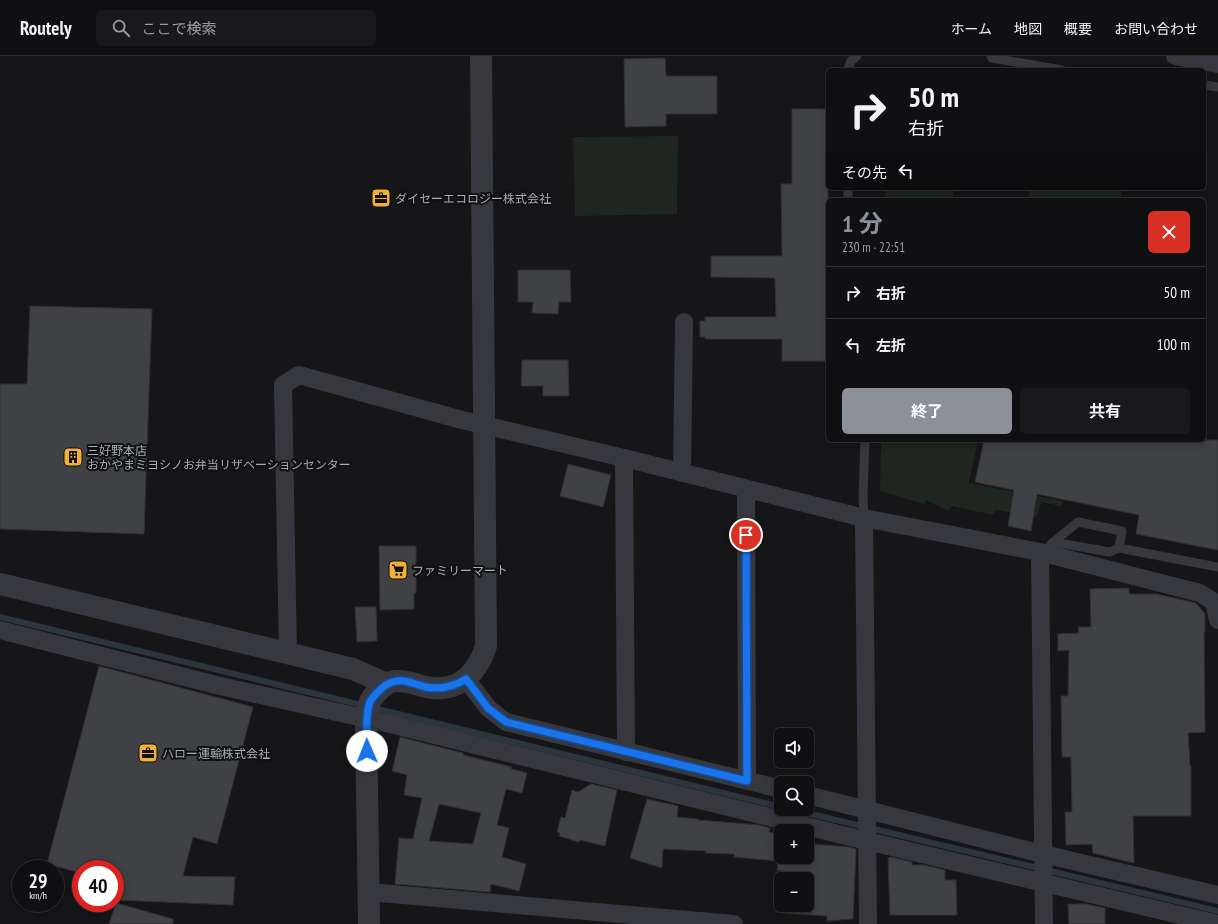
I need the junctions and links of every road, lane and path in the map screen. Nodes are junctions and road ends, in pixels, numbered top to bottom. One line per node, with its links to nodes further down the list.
1 (481, 56): 11 (street)
2 (857, 56): 6 (lane)
3 (991, 56): 7 (lane)
4 (1175, 56): 5 (street)
5 (1218, 64)
6 (849, 68)
7 (1050, 68)
8 (1206, 85): 9 (lane)
9 (1218, 87)
10 (684, 322): 14 (street)
11 (484, 425): 13 (street); 23 (street); 24 (street)
12 (865, 442): 16 (lane)
13 (624, 458): 14 (street); 27 (street)
14 (682, 473): 15 (street)
15 (746, 489): 16 (street); 28 (street)
16 (864, 518): 17 (street); 31 (street)
17 (1046, 547): 18 (lane); 18 (lane); 21 (street); 32 (street)
18 (1119, 548): 19 (lane)
19 (1218, 567)
20 (0, 584): 23 (street)
21 (1218, 620)
22 (0, 630): 26 (street)
23 (288, 654): 25 (street)
24 (466, 679): 25 (street); 27 (street)
25 (387, 684): 26 (street)
26 (368, 712): 31 (street); 33 (street)
27 (626, 752): 28 (street)
28 (747, 781): 29 (street)
29 (774, 787)
30 (814, 799): 31 (street)
31 (867, 827): 32 (street); 32 (street); 38 (street)
32 (1043, 870): 34 (street); 39 (street); 40 (street)
33 (369, 892): 35 (street); 36 (street)
34 (1218, 895)
35 (582, 917): 37 (street)
36 (369, 924)
37 (734, 924)
38 (868, 924)
39 (1044, 924)
40 (1218, 924)

